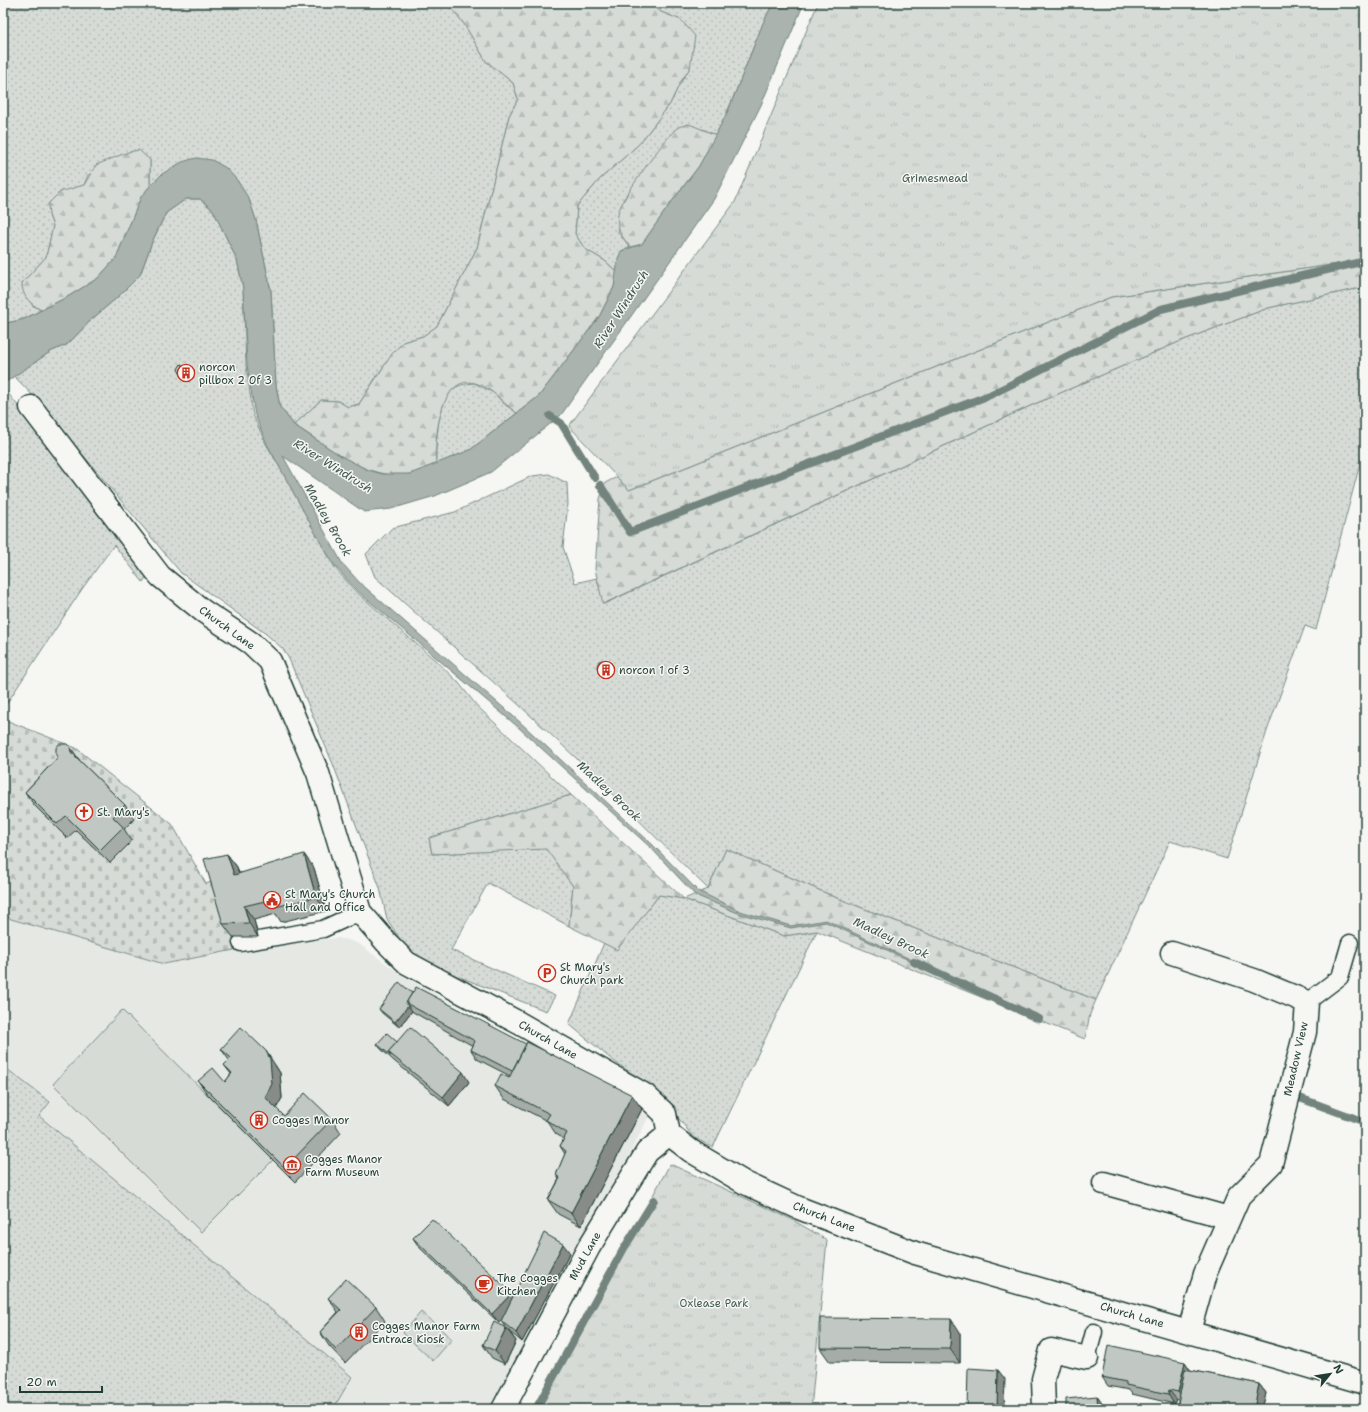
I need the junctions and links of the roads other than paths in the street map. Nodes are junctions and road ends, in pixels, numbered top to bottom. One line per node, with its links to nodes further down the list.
1 (31, 407): 2 (street, Church Lane)
2 (360, 912): 3 (lane); 7 (street, Church Lane)
3 (241, 943)
4 (1350, 943): 6 (lane)
5 (1172, 953): 6 (street)
6 (1307, 1002): 9 (street, Meadow View)
7 (669, 1134): 10 (street, Church Lane); 14 (street, Mud Lane)
8 (1104, 1182): 9 (street)
9 (1229, 1218): 10 (street, Meadow View)
10 (1189, 1331): 13 (street, Church Lane)
11 (1094, 1332): 12 (lane)
12 (1087, 1358): 15 (street)
13 (1365, 1383)
14 (503, 1409)
15 (1044, 1409)

